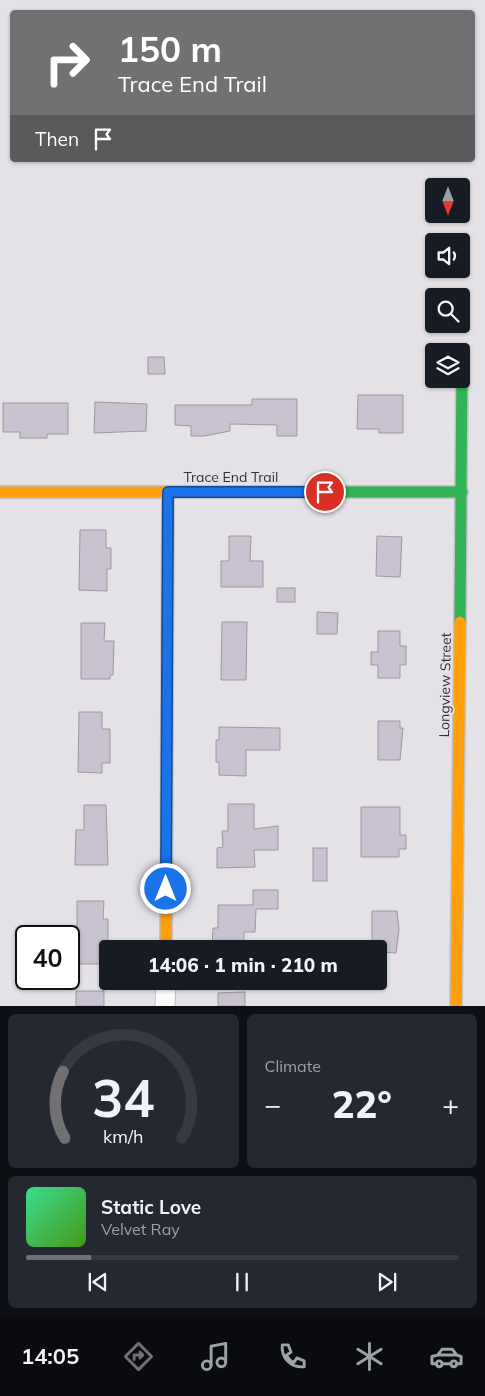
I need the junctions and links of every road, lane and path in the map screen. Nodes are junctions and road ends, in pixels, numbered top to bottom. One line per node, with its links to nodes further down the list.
1 (462, 388): 4 (street, Longview Street)
2 (0, 492): 3 (street, Trace End Trail)
3 (168, 492): 4 (street, Trace End Trail); 5 (street)
4 (462, 492): 8 (street, Longview Street)
5 (166, 940)
6 (166, 990): 7 (street)
7 (165, 1006)
8 (456, 1006)

